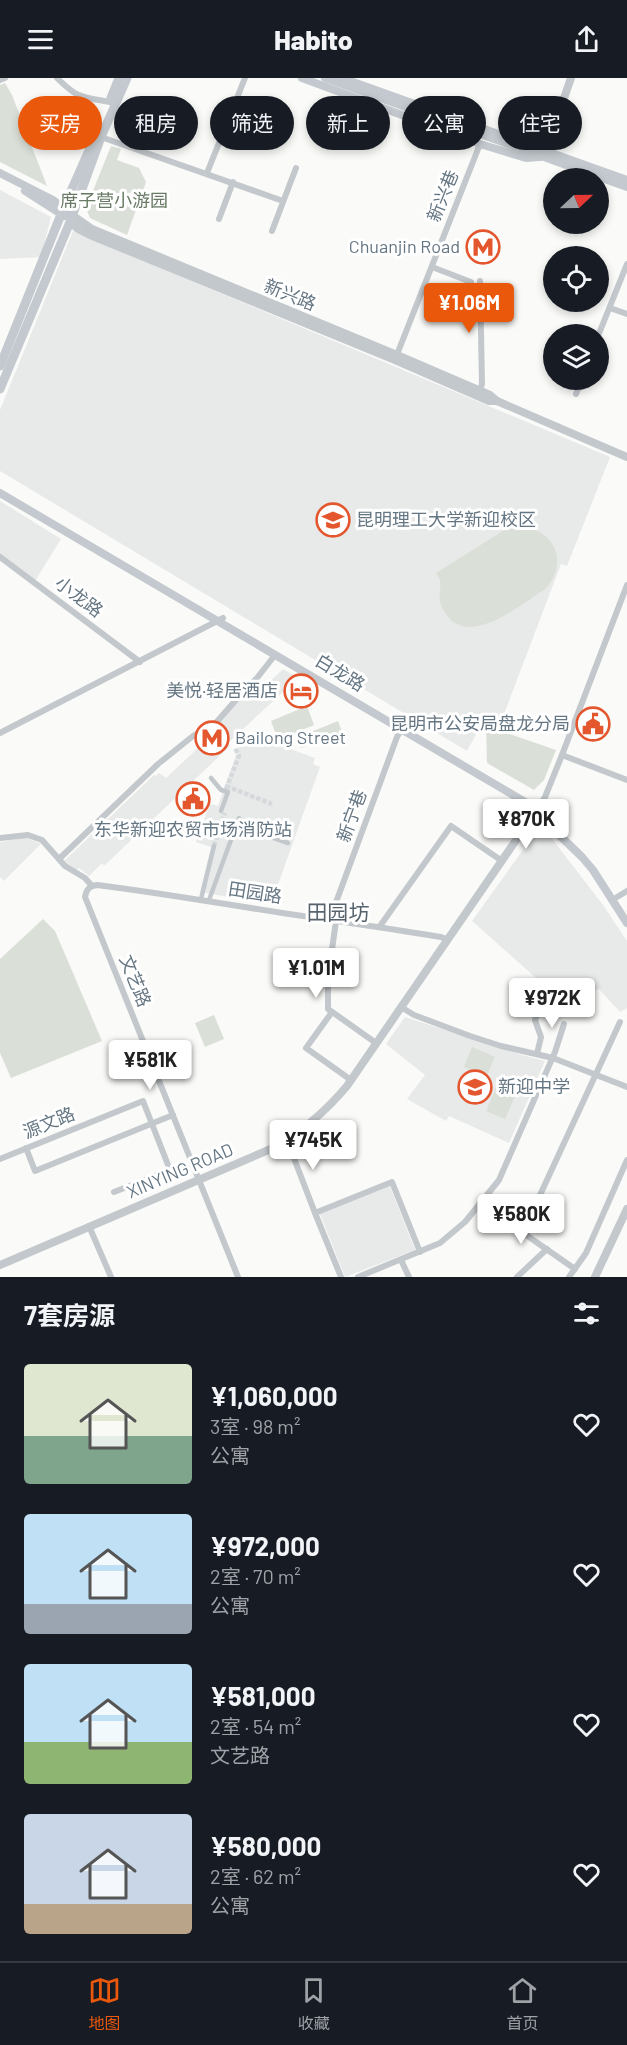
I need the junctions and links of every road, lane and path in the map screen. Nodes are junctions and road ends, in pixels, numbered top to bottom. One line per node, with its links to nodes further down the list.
1 (5, 78): 10 (street)
2 (57, 78): 11 (street)
3 (119, 78): 11 (main road)
4 (127, 78): 13 (main road)
5 (245, 78): 21 (street)
6 (302, 78): 12 (main road)
7 (325, 78): 18 (main road)
8 (342, 78): 18 (main road)
9 (571, 78): 18 (street)
10 (0, 80)
11 (110, 102): 27 (main road)
12 (402, 115)
13 (102, 134)
14 (102, 136): 21 (street)
15 (486, 146): 18 (main road)
16 (95, 150): 27 (main road)
17 (478, 150): 31 (street, 新兴巷)
18 (545, 153): 23 (main road); 25 (main road)
19 (296, 168): 26 (street)
20 (0, 173): 27 (main road)
21 (207, 173): 24 (street)
22 (0, 179): 27 (main road)
23 (627, 180)
24 (234, 183): 26 (street); 28 (street)
25 (627, 187)
26 (283, 201): 29 (street)
27 (67, 214): 37 (street, 新兴路); 38 (main road); 39 (main road)
28 (219, 219)
29 (272, 231)
30 (627, 264): 34 (street)
31 (432, 267): 33 (street); 37 (street, 新兴巷)
32 (480, 281): 41 (street)
33 (471, 282)
34 (610, 308): 35 (street); 36 (street)
35 (627, 314)
36 (603, 324)
37 (396, 358): 41 (street, 新兴路); 43 (street, 新兴路)
38 (0, 366)
39 (0, 388)
40 (578, 390): 42 (street)
41 (480, 391): 43 (street, 新兴路)
42 (576, 394)
43 (497, 401): 44 (street, 新兴路)
44 (627, 457)
45 (0, 486): 50 (main road, 白龙路)
46 (0, 493): 50 (main road, 白龙路)
47 (0, 557): 52 (street, 小龙路)
48 (627, 585): 49 (street)
49 (625, 594): 55 (street)
50 (221, 620): 51 (main road, 白龙路); 52 (street); 53 (main road, 白龙路)
51 (275, 655): 53 (main road, 白龙路); 65 (street)
52 (140, 662): 54 (street)
53 (403, 727): 58 (main road, 白龙路); 73 (street, 新宁巷)
54 (0, 734)
55 (562, 755): 57 (street); 58 (street)
56 (211, 778): 59 (street)
57 (627, 780)
58 (538, 809): 66 (street, XINYING ROAD); 69 (main road, 白龙路); 74 (main road, 白龙路)
59 (220, 811)
60 (239, 818): 61 (street)
61 (236, 825): 63 (street); 71 (street)
62 (0, 838): 65 (street)
63 (288, 843)
64 (214, 846): 70 (street)
65 (59, 859): 67 (street)
66 (502, 861): 75 (street); 76 (street, XINYING ROAD)
67 (92, 886): 70 (street, 田园路); 88 (street, 文艺路)
68 (627, 891): 69 (street)
69 (617, 897): 72 (main road, 白龙路)
70 (201, 899): 71 (street, 田园路)
71 (209, 900): 73 (street, 田园路)
72 (627, 913)
73 (334, 921): 75 (street, 田园路); 79 (street, 新宁巷)
74 (627, 923)
75 (380, 926): 76 (street, 田园路)
76 (448, 940): 78 (street, XINYING ROAD)
77 (568, 1002): 83 (street)
78 (401, 1007): 82 (street, XINYING ROAD); 83 (street)
79 (332, 1012): 82 (street); 86 (street)
80 (620, 1022): 85 (street)
81 (564, 1024): 84 (street)
82 (376, 1043): 86 (street, XINYING ROAD)
83 (537, 1054): 84 (street)
84 (553, 1058): 85 (street); 96 (street)
85 (595, 1074): 87 (street); 100 (street)
86 (351, 1080): 90 (street, XINYING ROAD)
87 (627, 1087)
88 (173, 1115): 89 (street); 94 (street, 文艺路)
89 (152, 1124): 91 (street, 源文路); 91 (street); 95 (street)
90 (287, 1140): 94 (street, XINYING ROAD); 98 (street)
91 (26, 1148): 92 (street, 源文路)
92 (0, 1159)
93 (627, 1160): 105 (street)
94 (199, 1181): 99 (street, XINYING ROAD); 107 (street, 文艺路)
95 (114, 1192)
96 (480, 1203): 100 (street); 102 (street)
97 (627, 1209): 113 (street)
98 (315, 1213): 102 (street); 108 (street)
99 (89, 1226): 104 (street, XINYING ROAD); 106 (street)
100 (519, 1229): 101 (street)
101 (547, 1249): 105 (street); 111 (street)
102 (420, 1252): 103 (street)
103 (401, 1260): 109 (street); 110 (street)
104 (0, 1265)
105 (575, 1269): 112 (street)
106 (111, 1277)
107 (238, 1277)
108 (341, 1277)
109 (358, 1277)
110 (409, 1277)
111 (517, 1277)
112 (569, 1277)
113 (595, 1277)

